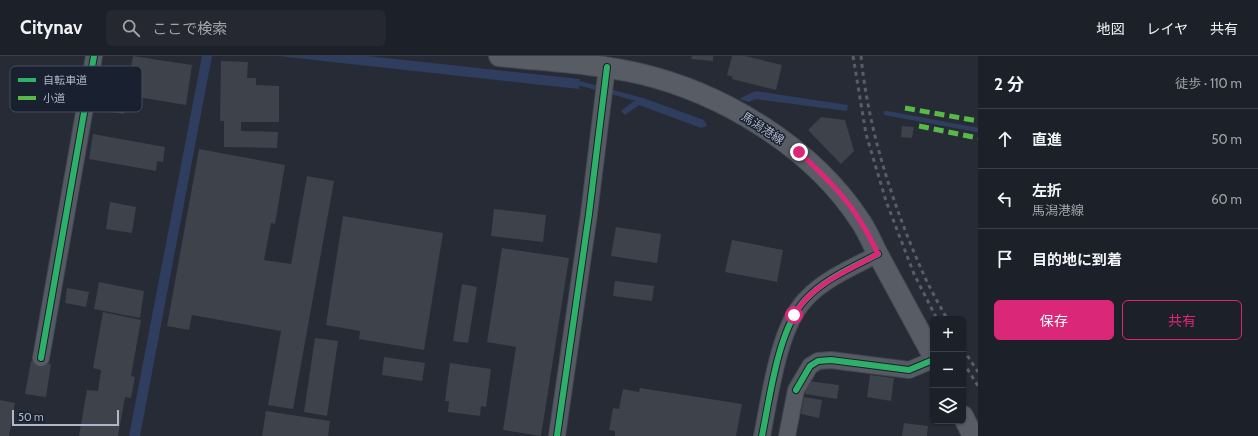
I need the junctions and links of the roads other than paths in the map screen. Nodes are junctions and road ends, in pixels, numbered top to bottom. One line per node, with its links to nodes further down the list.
1 (94, 56): 3 (street)
2 (499, 56): 4 (main road, 馬潟港線)
3 (92, 66)
4 (606, 75): 6 (main road, 馬潟港線); 11 (street)
5 (84, 112): 8 (street)
6 (878, 254): 7 (main road, 馬潟港線); 12 (street)
7 (931, 352)
8 (41, 358)
9 (930, 361): 13 (street)
10 (966, 422): 14 (main road)
11 (556, 436)
12 (762, 436)
13 (787, 436)
14 (973, 436)

